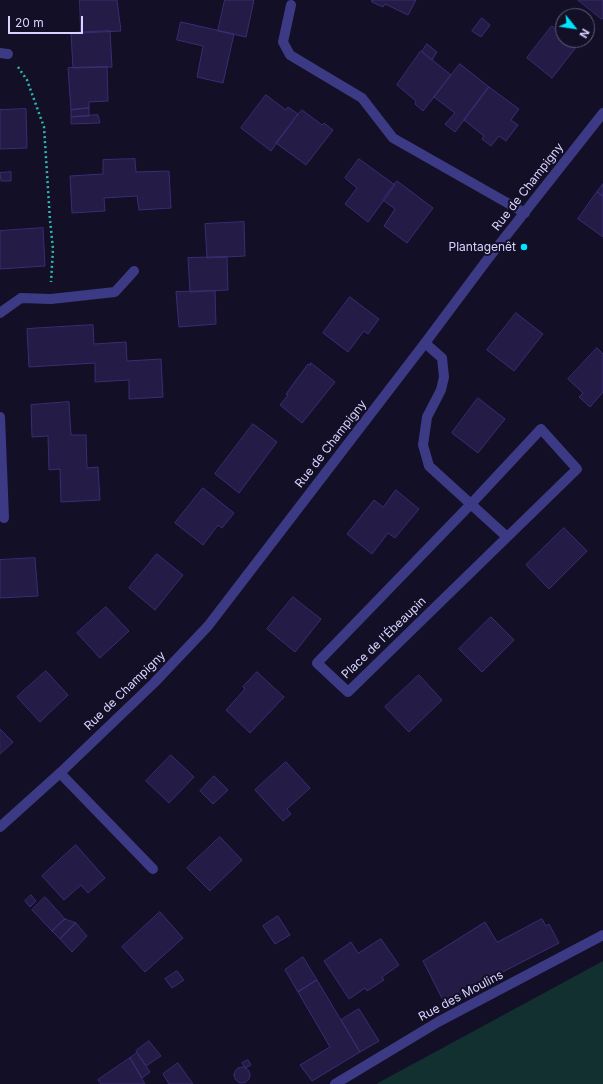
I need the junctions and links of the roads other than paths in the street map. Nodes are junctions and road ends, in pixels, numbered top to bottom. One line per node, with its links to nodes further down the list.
1 (291, 5): 3 (street)
2 (603, 113): 3 (street, Rue de Champigny)
3 (525, 212): 6 (street, Rue de Champigny)
4 (134, 271): 5 (street)
5 (0, 313)
6 (426, 343): 8 (street); 11 (street, Rue de Champigny)
7 (0, 417): 9 (street)
8 (471, 504): 10 (street); 10 (street, Place de l'Ébeaupin); 10 (street, Place de l'Ébeaupin)
9 (4, 518)
10 (507, 537)
11 (60, 773): 12 (street, Rue de Champigny); 13 (street)
12 (0, 827)
13 (152, 869)
14 (603, 935): 15 (street, Rue des Moulins)
15 (335, 1084)

